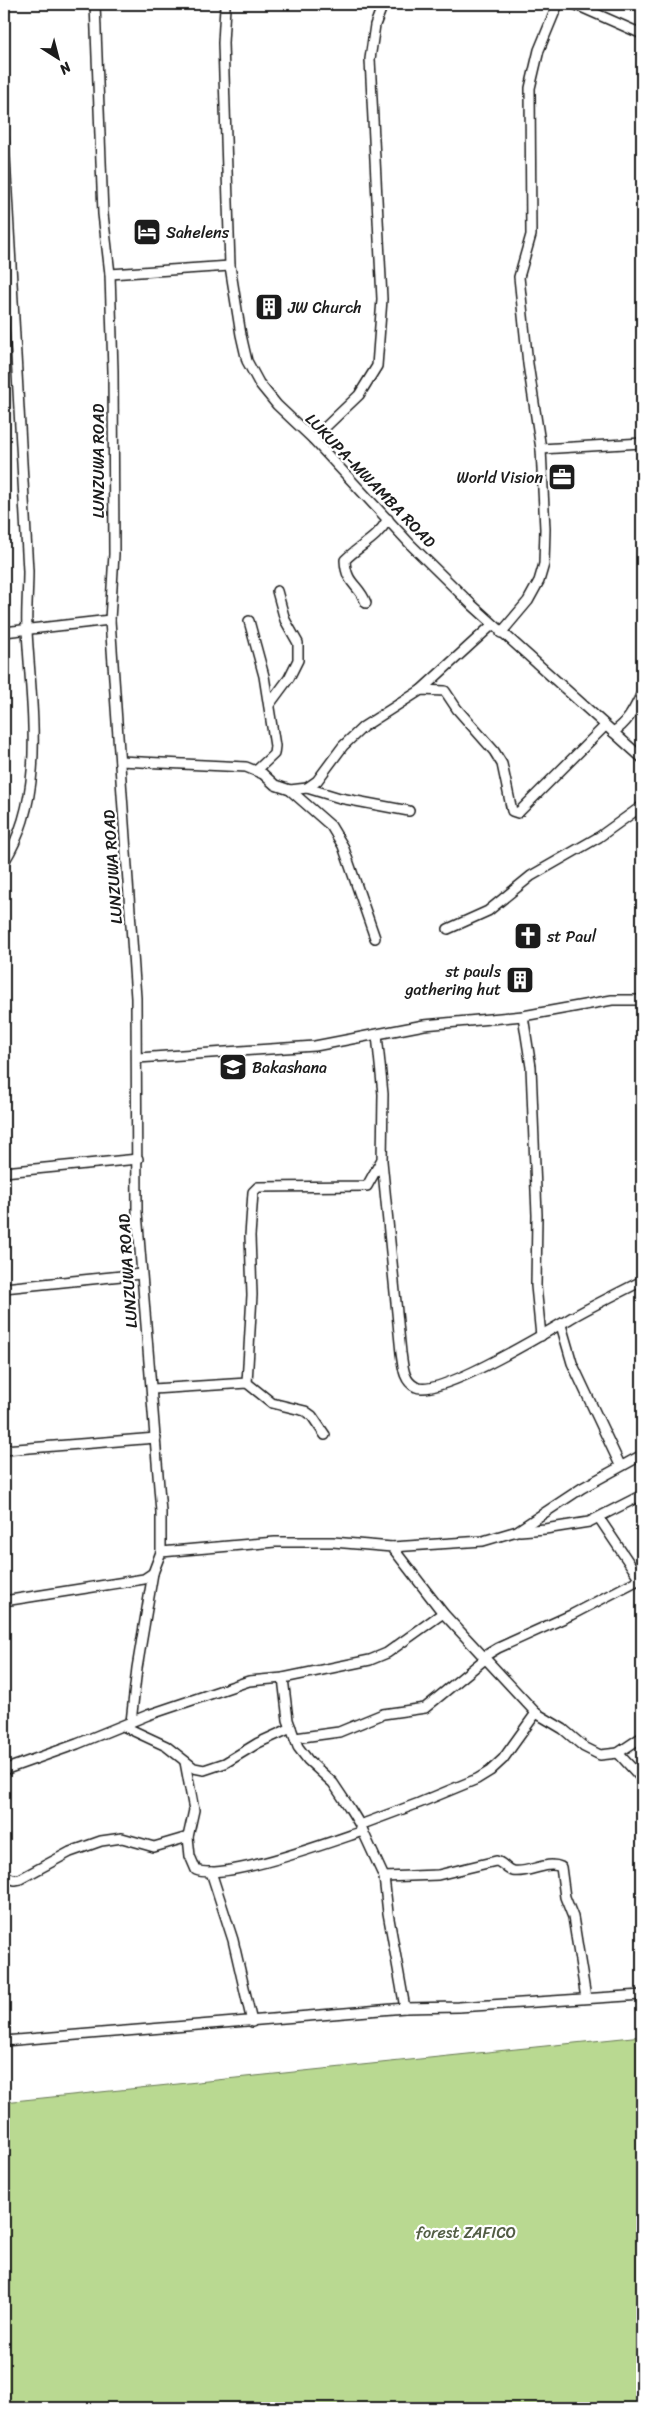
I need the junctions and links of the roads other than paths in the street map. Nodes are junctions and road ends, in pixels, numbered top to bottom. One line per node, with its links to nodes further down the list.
1 (95, 4): 10 (street, LUNZUWA ROAD)
2 (383, 4): 11 (street)
3 (558, 4): 13 (street)
4 (574, 4): 6 (street)
5 (226, 7): 9 (street, LUKUPA-MWAMBA ROAD)
6 (642, 34)
7 (4, 139): 8 (street)
8 (4, 146): 20 (street)
9 (230, 266): 10 (street); 11 (street, LUKUPA-MWAMBA ROAD)
10 (110, 274): 17 (street, LUNZUWA ROAD)
11 (313, 439): 14 (street, LUKUPA-MWAMBA ROAD)
12 (642, 443): 13 (street)
13 (541, 449): 22 (street)
14 (388, 519): 16 (street); 19 (street, LUKUPA-MWAMBA ROAD)
15 (277, 591): 25 (street)
16 (366, 603)
17 (110, 620): 20 (street); 28 (street, LUNZUWA ROAD)
18 (249, 621): 25 (street)
19 (492, 625): 22 (street, LUKUPA-MWAMBA ROAD); 23 (street)
20 (27, 629): 21 (street); 34 (street)
21 (4, 631)
22 (501, 633): 26 (street, LUKUPA-MWAMBA ROAD)
23 (421, 690): 26 (street); 30 (street)
24 (642, 693): 26 (street)
25 (269, 705): 29 (street)
26 (609, 729): 27 (street, LUKUPA-MWAMBA ROAD)
27 (642, 758)
28 (120, 761): 29 (street); 40 (street, LUNZUWA ROAD)
29 (257, 770): 31 (street)
30 (306, 788): 31 (street); 33 (street)
31 (290, 790): 36 (street)
32 (642, 806): 35 (street)
33 (409, 811)
34 (4, 862)
35 (448, 929)
36 (375, 938)
37 (642, 1000): 38 (street)
38 (523, 1016): 39 (street); 48 (street)
39 (377, 1035): 40 (street); 42 (street)
40 (138, 1058): 41 (street, LUNZUWA ROAD)
41 (138, 1159): 43 (street); 44 (street, LUNZUWA ROAD)
42 (382, 1161): 48 (street); 49 (street)
43 (4, 1172)
44 (141, 1274): 46 (street); 50 (street, LUNZUWA ROAD)
45 (642, 1281): 47 (street)
46 (4, 1288)
47 (561, 1325): 48 (street); 55 (street)
48 (541, 1336)
49 (246, 1383): 50 (street); 51 (street)
50 (152, 1389): 52 (street, LUNZUWA ROAD)
51 (325, 1435)
52 (156, 1438): 53 (street); 60 (street, LUNZUWA ROAD)
53 (4, 1450)
54 (642, 1455): 55 (street)
55 (620, 1465): 58 (street)
56 (642, 1495): 57 (street)
57 (599, 1518): 58 (street); 62 (street)
58 (517, 1531): 59 (street)
59 (392, 1547): 60 (street); 64 (street)
60 (161, 1552): 61 (street, LUNZUWA ROAD)
61 (153, 1573): 63 (street); 68 (street, LUNZUWA ROAD)
62 (642, 1579): 65 (street)
63 (4, 1601)
64 (444, 1613): 65 (street); 66 (street)
65 (484, 1658): 67 (street); 71 (street)
66 (283, 1678): 68 (street); 69 (street)
67 (536, 1713): 72 (street); 76 (street)
68 (127, 1724): 73 (street); 74 (street)
69 (291, 1728): 71 (street); 73 (street)
70 (642, 1737): 72 (street)
71 (294, 1738): 76 (street)
72 (618, 1753): 75 (street)
73 (185, 1762): 77 (street)
74 (4, 1770)
75 (642, 1779)
76 (361, 1828): 78 (street); 80 (street)
77 (188, 1837): 78 (street); 79 (street)
78 (211, 1872): 84 (street)
79 (4, 1876)
80 (384, 1877): 82 (street); 83 (street)
81 (642, 1995): 82 (street)
82 (586, 1998): 83 (street)
83 (404, 2008): 84 (street)
84 (252, 2022): 85 (street)
85 (4, 2041)

